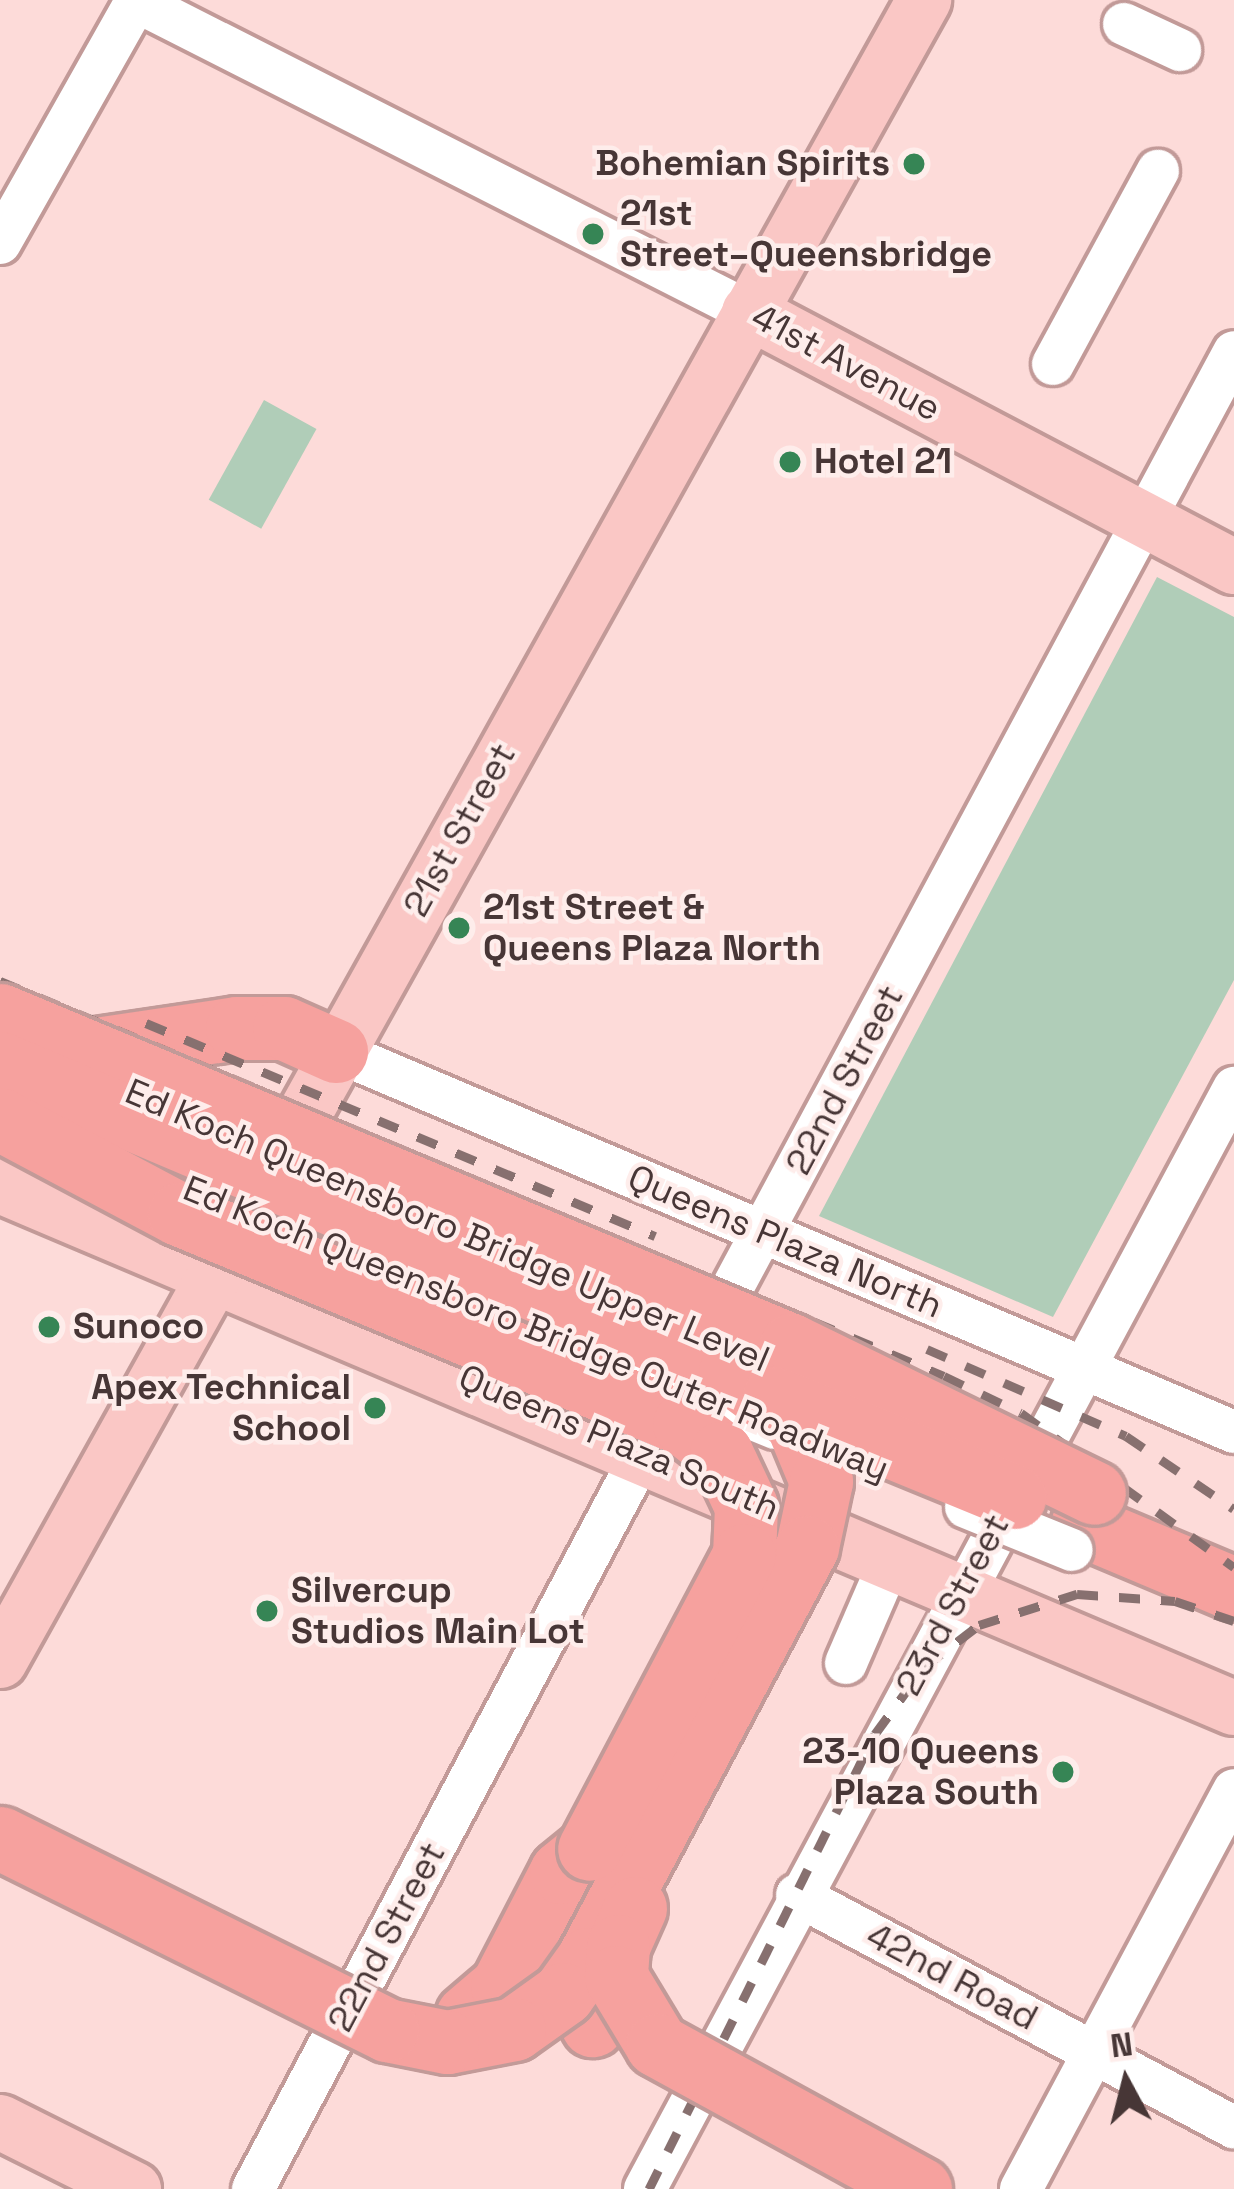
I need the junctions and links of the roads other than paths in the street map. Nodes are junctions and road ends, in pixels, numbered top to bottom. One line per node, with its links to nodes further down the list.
1 (136, 0): 6 (street); 7 (street, 41st Avenue)
2 (924, 0): 7 (main road, 21st Street)
3 (1124, 25): 4 (street)
4 (1180, 50)
5 (1158, 170): 9 (street)
6 (0, 243)
7 (749, 312): 10 (main road, 41st Avenue); 14 (main road, 21st Street)
8 (1234, 352): 10 (street, 22nd Street)
9 (1054, 364)
10 (1145, 520): 11 (main road, 41st Avenue); 21 (street, 22nd Street)
11 (1234, 567)
12 (0, 1015): 26 (highway, bridge)
13 (0, 1032): 47 (highway, Ed Koch Queensboro Bridge Upper Level, bridge)
14 (336, 1051): 15 (highway); 21 (street, Queens Plaza North); 22 (main road, 21st Street)
15 (0, 1063): 37 (highway, bridge)
16 (0, 1081): 26 (highway, bridge)
17 (1234, 1088): 23 (street, 23rd Street)
18 (0, 1107): 26 (street, Ed Koch Queensboro Bridge Outer Roadway, bridge)
19 (0, 1119): 38 (highway, bridge)
20 (0, 1186): 22 (main road, Queens Plaza South)
21 (763, 1233): 23 (street, Queens Plaza North); 25 (street, 22nd Street)
22 (215, 1276): 25 (main road, Queens Plaza South); 32 (main road, 21st Street)
23 (1084, 1368): 24 (street, Queens Plaza North); 29 (street, 23rd Street)
24 (1234, 1432)
25 (644, 1452): 28 (main road, Queens Plaza South); 44 (street, 22nd Street)
26 (1083, 1523): 27 (highway); 30 (highway); 31 (street, Ed Koch Queensboro Bridge Outer Roadway)
27 (1234, 1551)
28 (891, 1559): 29 (main road, Queens Plaza South); 33 (street)
29 (961, 1589): 34 (main road, Queens Plaza South); 39 (street, 23rd Street)
30 (1234, 1589)
31 (1234, 1616)
32 (0, 1661)
33 (846, 1663)
34 (1234, 1708)
35 (1234, 1790): 40 (street)
36 (0, 1818): 38 (highway)
37 (0, 1838)
38 (589, 1849): 46 (highway, bridge)
39 (797, 1895): 40 (street, 42nd Road); 45 (street, 23rd Street)
40 (1092, 2052): 42 (street, 42nd Road); 48 (street)
41 (0, 2122): 43 (main road)
42 (1234, 2128)
43 (134, 2189)
44 (253, 2189)
45 (645, 2189)
46 (850, 2189)
47 (920, 2189)
48 (1021, 2189)

